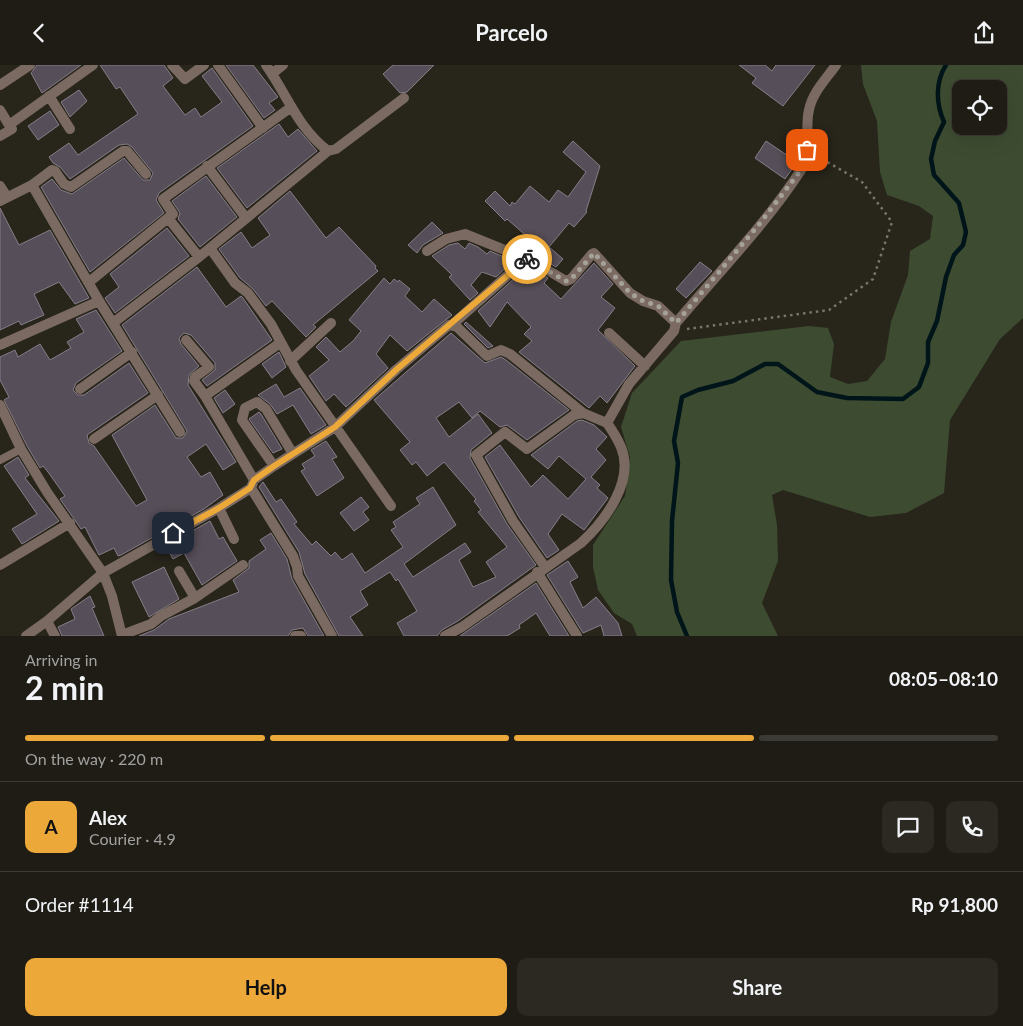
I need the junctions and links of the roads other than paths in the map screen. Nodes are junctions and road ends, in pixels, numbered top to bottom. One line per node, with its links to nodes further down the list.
1 (30, 65): 9 (street)
2 (93, 65): 10 (street)
3 (172, 65): 4 (street)
4 (204, 65)
5 (218, 65): 15 (street)
6 (283, 65): 8 (street)
7 (836, 65): 35 (street)
8 (269, 69): 12 (street)
9 (0, 85)
10 (49, 96): 14 (street); 16 (street)
11 (404, 98): 18 (street)
12 (290, 107): 15 (street); 18 (street)
13 (0, 110): 14 (street)
14 (9, 125): 17 (street)
15 (263, 128): 19 (street)
16 (70, 129)
17 (0, 136)
18 (328, 151): 25 (street)
19 (207, 166): 24 (street); 25 (street)
20 (146, 175): 22 (street)
21 (0, 185): 23 (street)
22 (32, 185): 23 (street); 30 (street)
23 (4, 199)
24 (168, 218): 28 (street); 30 (street)
25 (246, 218): 26 (street)
26 (210, 248): 28 (street); 38 (street)
27 (427, 251): 29 (street)
28 (199, 257): 32 (street)
29 (526, 259): 34 (street); 35 (street)
30 (89, 283): 31 (street)
31 (99, 301): 32 (street); 39 (street)
32 (113, 323): 40 (street)
33 (330, 323): 41 (street)
34 (452, 324): 47 (street); 50 (street)
35 (675, 327): 42 (street)
36 (609, 333): 42 (street)
37 (186, 340): 45 (street)
38 (280, 343): 41 (street); 45 (street)
39 (0, 345)
40 (132, 352): 43 (street); 44 (street)
41 (290, 361): 50 (street)
42 (645, 366): 49 (street)
43 (80, 389)
44 (158, 395): 51 (street); 52 (street)
45 (205, 396): 57 (street)
46 (0, 405): 48 (street)
47 (583, 413): 49 (street); 64 (street)
48 (4, 423): 53 (street)
49 (607, 423): 64 (street)
50 (335, 427): 54 (street); 58 (street)
51 (180, 431)
52 (94, 439)
53 (21, 449): 55 (lane); 60 (street)
54 (293, 454): 56 (street); 56 (street)
55 (0, 460)
56 (274, 466): 57 (street)
57 (252, 484): 59 (street); 74 (street)
58 (391, 506)
59 (219, 508): 61 (street); 66 (street)
60 (70, 523): 62 (street); 66 (street)
61 (234, 539)
62 (0, 565)
63 (243, 565): 67 (street)
64 (541, 570): 75 (street); 76 (street)
65 (178, 571): 67 (street)
66 (103, 573): 68 (street); 69 (street)
67 (195, 598): 69 (street)
68 (47, 621): 70 (street); 71 (street)
69 (122, 635)
70 (26, 636)
71 (55, 636)
72 (295, 636): 73 (street)
73 (301, 636)
74 (332, 636)
75 (445, 636)
76 (577, 636)

